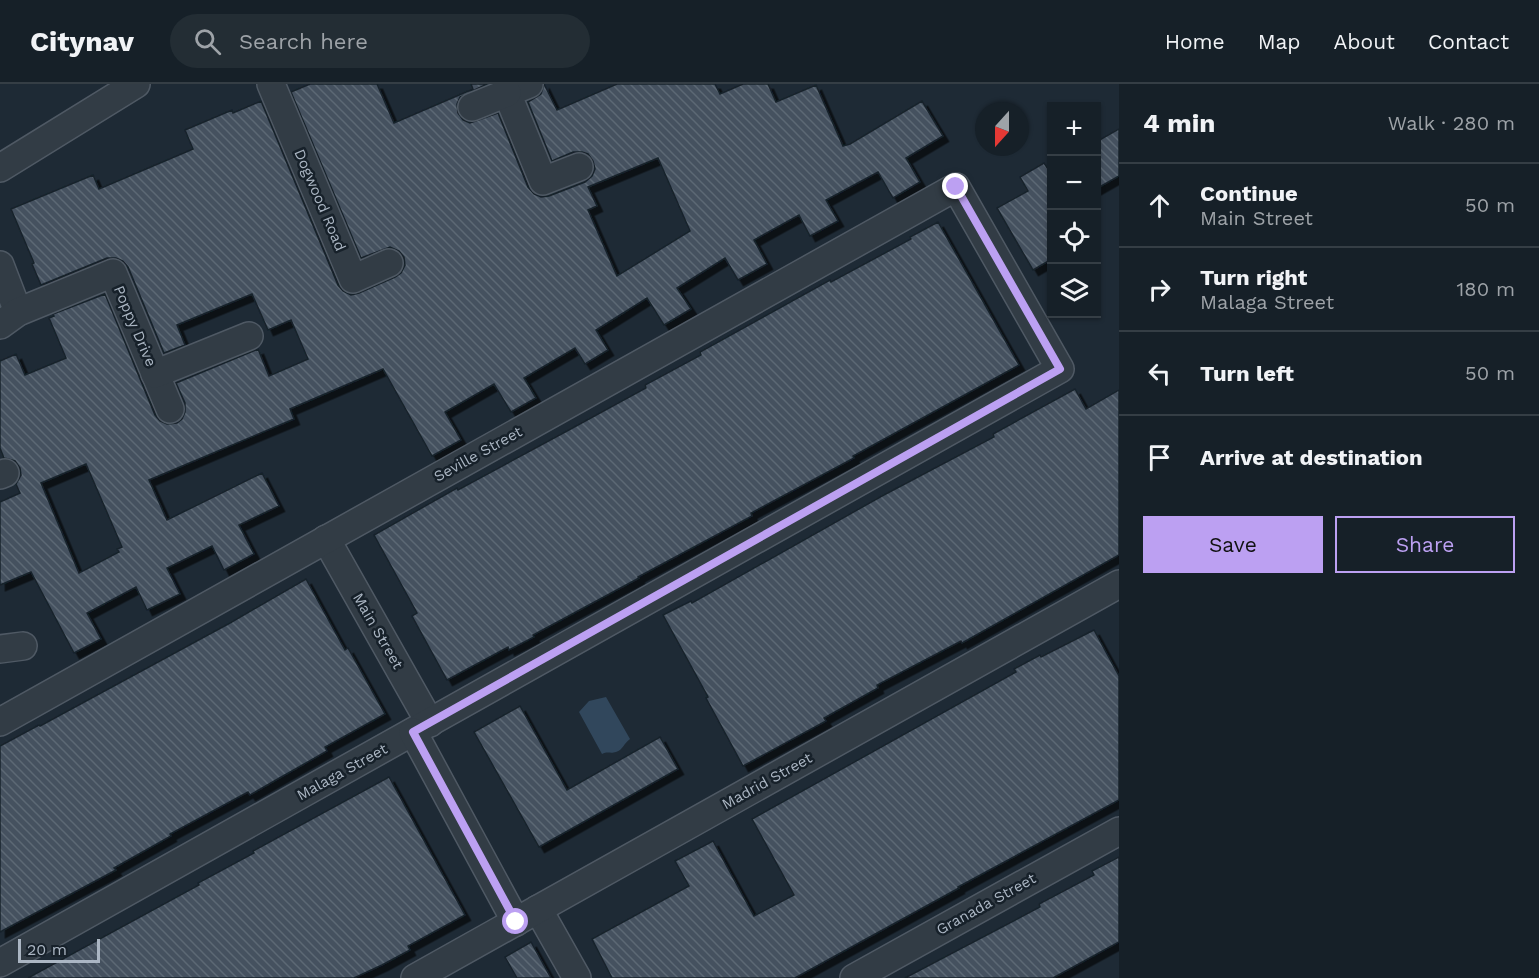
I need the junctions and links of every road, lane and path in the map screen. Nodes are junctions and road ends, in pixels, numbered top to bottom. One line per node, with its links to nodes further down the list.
1 (136, 84): 6 (street)
2 (271, 84): 8 (street, Dogwood Road)
3 (518, 88): 4 (street); 5 (street)
4 (472, 107)
5 (579, 167)
6 (0, 168)
7 (956, 187): 14 (street, Seville Street); 17 (street, Malaga Street)
8 (389, 263)
9 (0, 265): 10 (street, Poppy Drive)
10 (9, 318): 12 (street, Poppy Drive)
11 (249, 336): 12 (street)
12 (154, 374): 13 (street)
13 (170, 409)
14 (326, 539): 16 (street, Seville Street); 17 (street, Main Street)
15 (1119, 584): 19 (street, Madrid Street)
16 (0, 722)
17 (421, 728): 19 (street, Main Street); 20 (street, Malaga Street)
18 (1119, 831): 23 (street, Granada Street)
19 (527, 916): 21 (street, Madrid Street); 22 (street, Main Street)
20 (0, 963)
21 (415, 978)
22 (577, 978)
23 (854, 978)

